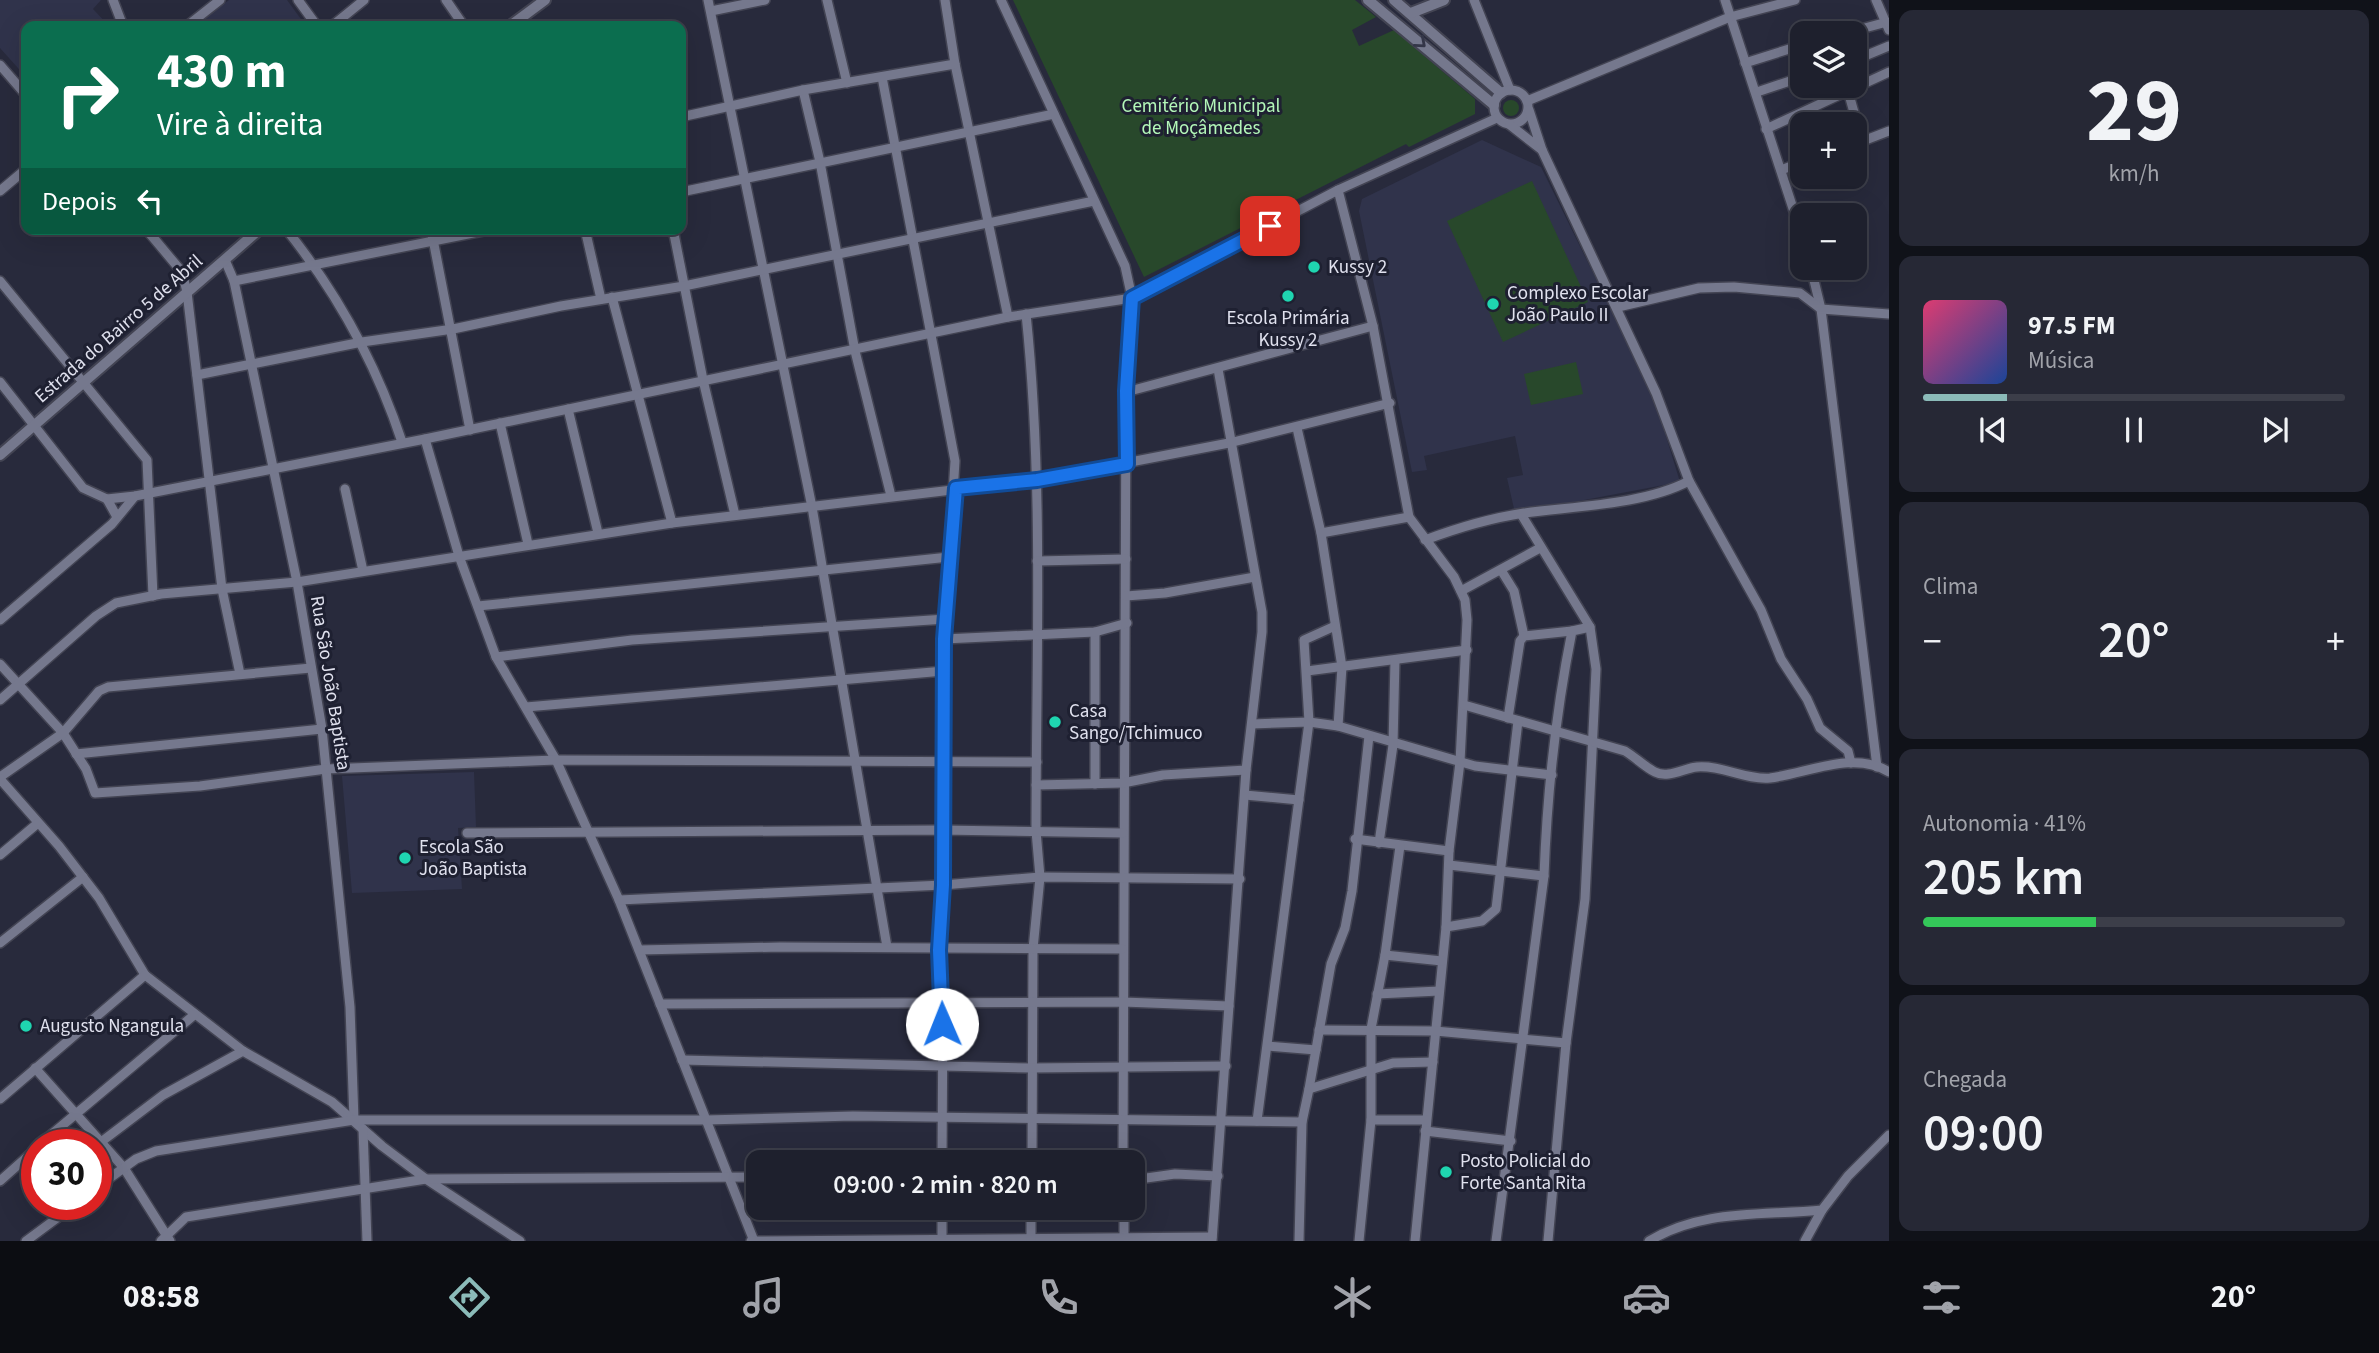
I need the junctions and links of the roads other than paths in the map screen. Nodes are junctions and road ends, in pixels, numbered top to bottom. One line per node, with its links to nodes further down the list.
1 (113, 0): 22 (street)
2 (220, 0): 23 (street)
3 (298, 0): 24 (street)
4 (364, 0): 25 (street)
5 (446, 0): 26 (street)
6 (544, 0): 27 (street)
7 (708, 0): 19 (street)
8 (765, 0): 19 (street)
9 (827, 0): 40 (street)
10 (945, 0): 34 (street)
11 (1001, 0): 49 (street)
12 (1368, 0): 48 (street, one-way to 48)
13 (1394, 0): 20 (street)
14 (1444, 0): 20 (street)
15 (1474, 0): 43 (street)
16 (1725, 0): 21 (street)
17 (1795, 0): 21 (street)
18 (1876, 0): 28 (street)
19 (711, 11): 47 (street)
20 (1411, 13): 43 (street)
21 (1730, 17): 33 (street); 46 (street)
22 (121, 21)
23 (193, 21)
24 (313, 21)
25 (338, 21)
26 (461, 21)
27 (517, 21)
28 (1888, 26): 29 (street)
29 (1867, 30)
30 (1889, 46): 32 (street)
31 (1790, 49): 33 (street)
32 (1867, 55)
33 (1745, 63): 44 (street)
34 (955, 64): 37 (street); 54 (street)
35 (0, 65): 41 (street)
36 (1889, 72): 39 (street)
37 (882, 77): 40 (street); 57 (street)
38 (1790, 81): 44 (street)
39 (1867, 82)
40 (847, 83): 42 (street)
41 (21, 89)
42 (803, 90): 47 (street); 59 (street)
43 (1506, 92): 46 (street); 48 (street)
44 (1757, 92): 53 (street)
45 (1831, 98): 53 (street)
46 (1528, 104): 52 (street); 58 (street)
47 (729, 105): 50 (street); 63 (street)
48 (1494, 105): 51 (street)
49 (1054, 114): 54 (street); 67 (street)
50 (686, 116)
51 (1497, 118): 52 (street); 64 (street)
52 (1510, 125): 58 (street)
53 (1766, 129): 61 (street)
54 (970, 131): 57 (street); 69 (street)
55 (1889, 131): 56 (street)
56 (1867, 139)
57 (895, 145): 59 (street); 77 (street)
58 (1542, 150): 91 (street)
59 (820, 162): 63 (street); 79 (street)
60 (1790, 167): 61 (street)
61 (1781, 170): 68 (street)
62 (21, 173): 65 (street)
63 (747, 179): 66 (street); 82 (street)
64 (1338, 190): 89 (street); 96 (street)
65 (0, 191)
66 (686, 191)
67 (1094, 201): 69 (street); 89 (street)
68 (1792, 203)
69 (989, 224): 77 (street); 95 (street)
70 (151, 235): 87 (street)
71 (253, 235): 80 (street, Estrada do Bairro 5 de Abril)
72 (291, 235): 81 (street)
73 (433, 235): 78 (street)
74 (464, 235): 78 (street)
75 (586, 235): 90 (street)
76 (674, 235): 86 (street)
77 (912, 238): 79 (street); 98 (street)
78 (435, 241): 81 (street); 97 (street)
79 (838, 254): 82 (street); 100 (street)
80 (225, 260): 85 (street, Rua São João Baptista); 87 (street, Estrada do Bairro 5 de Abril)
81 (314, 264): 85 (street); 99 (street)
82 (764, 269): 86 (street); 102 (street)
83 (1814, 280): 92 (street)
84 (0, 281): 107 (street)
85 (234, 281): 101 (street, Rua São João Baptista)
86 (684, 286): 88 (street); 105 (street)
87 (187, 292): 104 (street); 107 (street, Estrada do Bairro 5 de Abril)
88 (612, 297): 90 (street); 109 (street)
89 (1132, 298): 93 (street); 108 (street)
90 (601, 299): 97 (street)
91 (1618, 307): 92 (street); 124 (street)
92 (1821, 309): 94 (street); 198 (street)
93 (1026, 314): 95 (street); 122 (street)
94 (1889, 314)
95 (1008, 317): 98 (street)
96 (1373, 326): 103 (street); 110 (street)
97 (453, 329): 99 (street); 115 (street)
98 (931, 334): 100 (street); 125 (street)
99 (362, 342): 101 (street); 117 (street)
100 (855, 351): 102 (street); 129 (street)
101 (251, 365): 104 (street); 121 (street, Rua São João Baptista)
102 (783, 365): 105 (street); 131 (street)
103 (1218, 369): 108 (street); 118 (street)
104 (197, 375): 123 (street)
105 (703, 380): 109 (street); 133 (street)
106 (0, 382): 113 (street)
107 (83, 383): 113 (street, Estrada do Bairro 5 de Abril); 127 (street)
108 (1126, 391): 120 (street)
109 (638, 395): 111 (street); 136 (street)
110 (1390, 403): 114 (street); 135 (street)
111 (568, 409): 112 (street); 137 (street)
112 (500, 424): 115 (street); 140 (street)
113 (34, 425): 119 (street, Estrada do Bairro 5 de Abril); 130 (street)
114 (1297, 428): 118 (street); 138 (street)
115 (470, 430): 116 (street)
116 (425, 439): 117 (street); 142 (street)
117 (402, 442): 121 (street)
118 (1229, 443): 120 (street); 149 (street)
119 (0, 455)
120 (1127, 464): 122 (street); 144 (street)
121 (272, 468): 123 (street); 150 (street, Rua São João Baptista)
122 (1037, 480): 125 (street); 145 (street)
123 (208, 481): 127 (street); 151 (street)
124 (1689, 481): 132 (street); 197 (street)
125 (956, 488): 129 (street); 143 (street)
126 (345, 489): 148 (street)
127 (148, 493): 128 (street); 153 (street)
128 (135, 496): 130 (street); 134 (street)
129 (891, 496): 131 (street)
130 (107, 499): 134 (street)
131 (812, 507): 133 (street); 146 (street)
132 (1521, 514): 139 (street); 141 (street)
133 (735, 515): 136 (street)
134 (117, 517): 157 (street)
135 (1409, 517): 138 (street); 139 (street)
136 (671, 523): 137 (street)
137 (598, 533): 140 (street)
138 (1321, 533): 159 (street)
139 (1425, 540): 152 (street)
140 (528, 544): 142 (street)
141 (1540, 548): 147 (street); 160 (street)
142 (459, 556): 148 (street); 155 (street)
143 (949, 557): 146 (street); 156 (street)
144 (1126, 559): 145 (street); 154 (street)
145 (1037, 561): 164 (street)
146 (823, 568): 155 (street); 161 (street)
147 (1501, 569): 152 (street); 165 (street)
148 (363, 571): 150 (street)
149 (1255, 577): 154 (street); 183 (street)
150 (296, 582): 151 (street); 172 (street, Rua São João Baptista)
151 (222, 589): 153 (street); 175 (street)
152 (1461, 591): 167 (street)
153 (153, 596): 177 (street)
154 (1126, 596): 158 (street)
155 (478, 606): 168 (street)
156 (946, 619): 161 (street); 166 (street)
157 (0, 620)
158 (1127, 623): 163 (street); 205 (street)
159 (1335, 625): 171 (street); 174 (street)
160 (1590, 626): 162 (street); 189 (street)
161 (834, 627): 168 (street); 176 (street)
162 (1572, 631): 165 (street); 186 (street)
163 (1095, 632): 164 (street); 206 (street)
164 (1036, 636): 166 (street); 195 (street)
165 (1524, 636): 181 (street)
166 (944, 639): 173 (street)
167 (1467, 650): 169 (street); 179 (street)
168 (496, 657): 180 (street)
169 (1395, 660): 171 (street); 190 (street)
170 (0, 664): 177 (street)
171 (1342, 667): 174 (street); 184 (street)
172 (311, 668): 175 (street); 185 (street, Rua São João Baptista)
173 (944, 671): 176 (street); 194 (street)
174 (1307, 671): 182 (street)
175 (240, 674): 187 (street)
176 (843, 681): 180 (street); 193 (street)
177 (18, 685): 178 (street); 187 (street)
178 (0, 700)
179 (1464, 705): 181 (street); 196 (street)
180 (526, 707): 192 (street)
181 (1513, 720): 186 (street); 199 (street)
182 (1310, 722): 183 (street); 184 (street); 209 (street)
183 (1252, 724): 201 (street)
184 (1338, 726): 188 (street)
185 (322, 729): 191 (street); 200 (street, Rua São João Baptista)
186 (1557, 732): 189 (street); 203 (street)
187 (63, 733): 191 (street); 204 (street)
188 (1368, 737): 190 (street); 217 (street)
189 (1593, 742): 197 (street); 254 (street)
190 (1393, 744): 196 (street); 218 (street)
191 (76, 754): 200 (street)
192 (556, 760): 193 (street); 200 (street); 212 (street)
193 (857, 760): 194 (street); 213 (street)
194 (943, 760): 195 (street); 211 (street)
195 (1037, 762): 207 (street)
196 (1460, 762): 199 (street); 220 (street)
197 (1850, 763): 198 (street)
198 (1877, 766): 202 (street)
199 (1514, 768): 203 (street); 223 (street)
200 (326, 769): 273 (street, Rua São João Baptista)
201 (1246, 770): 205 (street); 208 (street)
202 (1889, 772)
203 (1552, 775): 224 (street)
204 (0, 778): 210 (street)
205 (1123, 783): 206 (street); 216 (street)
206 (1095, 784): 207 (street)
207 (1036, 785): 214 (street)
208 (1245, 794): 209 (street); 228 (street)
209 (1299, 800): 255 (street)
210 (38, 823): 221 (street); 225 (street)
211 (942, 830): 213 (street); 214 (street); 229 (street)
212 (588, 831): 213 (street); 215 (street); 231 (street)
213 (869, 831): 230 (street)
214 (1036, 831): 216 (street); 226 (street)
215 (467, 833)
216 (1123, 833): 227 (street)
217 (1355, 839): 218 (street); 251 (street)
218 (1379, 843): 219 (street)
219 (1400, 846): 220 (street); 239 (street)
220 (1449, 851): 222 (street)
221 (0, 855)
222 (1449, 865): 223 (street); 232 (street)
223 (1502, 872): 224 (street); 232 (street)
224 (1544, 876): 253 (street)
225 (83, 877): 233 (street); 241 (street)
226 (1040, 877): 227 (street); 229 (street); 235 (street)
227 (1122, 879): 228 (street); 236 (street)
228 (1240, 879): 248 (street)
229 (943, 885): 230 (street); 238 (street)
230 (877, 887): 231 (street); 234 (street)
231 (619, 900): 237 (street)
232 (1446, 926): 240 (street)
233 (0, 943)
234 (887, 947): 237 (street); 238 (street)
235 (1033, 949): 236 (street); 238 (street); 246 (street)
236 (1122, 949): 244 (street)
237 (639, 950): 247 (street)
238 (939, 950): 245 (street)
239 (1385, 955): 240 (street); 243 (street)
240 (1442, 961): 242 (street)
241 (145, 975): 249 (street); 262 (street)
242 (1439, 991): 243 (street); 252 (street)
243 (1377, 994): 250 (street)
244 (1123, 1002): 246 (street); 248 (street); 264 (street)
245 (943, 1003): 246 (street); 247 (street); 260 (street)
246 (1032, 1003): 263 (street)
247 (660, 1004): 258 (street)
248 (1229, 1006): 261 (street)
249 (194, 1015): 257 (street); 268 (street)
250 (1371, 1029): 251 (street); 252 (street); 265 (street)
251 (1319, 1030): 256 (street)
252 (1434, 1031): 253 (street); 259 (street)
253 (1524, 1039): 254 (street); 285 (street)
254 (1566, 1043): 318 (street)
255 (1268, 1046): 256 (street); 277 (street)
256 (1316, 1050): 266 (street)
257 (243, 1051): 273 (street); 283 (street)
258 (682, 1060): 260 (street); 274 (street)
259 (1433, 1062): 265 (street); 272 (street)
260 (942, 1066): 263 (street); 269 (street)
261 (1226, 1066): 264 (street); 275 (street)
262 (35, 1068): 267 (street); 268 (street)
263 (1031, 1068): 264 (street); 270 (street)
264 (1123, 1068): 271 (street)
265 (1371, 1070): 266 (street); 276 (street)
266 (1309, 1089): 278 (street)
267 (0, 1099)
268 (75, 1112): 279 (street); 280 (street)
269 (942, 1118): 270 (street); 274 (street); 286 (street)
270 (1031, 1118): 271 (street); 287 (street)
271 (1123, 1118): 275 (street); 288 (street)
272 (1426, 1119): 276 (street); 282 (street)
273 (354, 1120): 274 (street); 281 (street); 291 (street)
274 (706, 1120): 292 (street)
275 (1223, 1120): 277 (street); 294 (street)
276 (1371, 1120): 315 (street)
277 (1257, 1121): 278 (street)
278 (1302, 1122): 314 (street)
279 (56, 1129)
280 (90, 1129)
281 (363, 1129): 297 (street); 299 (street)
282 (1424, 1131): 285 (street); 316 (street)
283 (112, 1134)
284 (1889, 1135): 300 (street)
285 (1511, 1142): 317 (street)
286 (942, 1150)
287 (1031, 1150)
288 (1124, 1150)
289 (112, 1154): 291 (street)
290 (21, 1162): 298 (street)
291 (124, 1168): 295 (street); 305 (street)
292 (728, 1175): 293 (street); 297 (street); 313 (street)
293 (746, 1176)
294 (1217, 1176): 296 (street); 308 (street)
295 (112, 1177)
296 (1145, 1178)
297 (426, 1179): 299 (street); 312 (street)
298 (0, 1181)
299 (364, 1187): 305 (street); 311 (street)
300 (1822, 1210): 319 (street); 320 (street)
301 (54, 1220): 310 (street)
302 (942, 1220): 306 (street)
303 (1031, 1220): 307 (street)
304 (1124, 1220): 309 (street)
305 (166, 1238)
306 (942, 1239): 307 (street); 313 (street)
307 (1031, 1239): 309 (street)
308 (1212, 1239): 309 (street)
309 (1124, 1240)
310 (26, 1241)
311 (367, 1241)
312 (520, 1241)
313 (752, 1241)
314 (1299, 1241)
315 (1359, 1241)
316 (1415, 1241)
317 (1496, 1241)
318 (1548, 1241)
319 (1648, 1241)
320 (1805, 1241)

